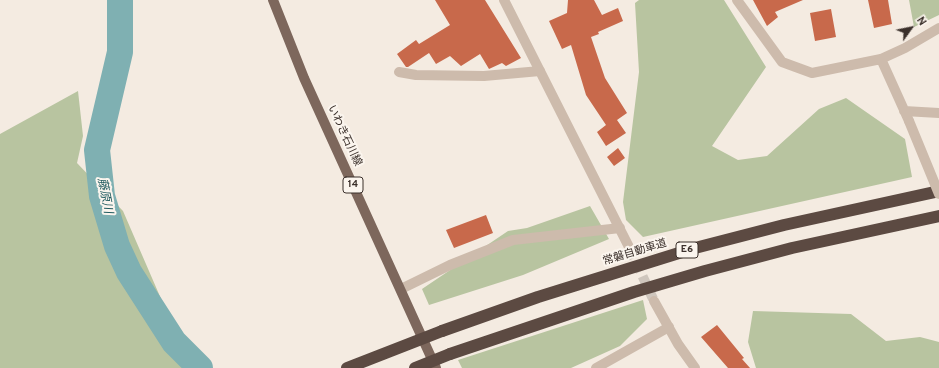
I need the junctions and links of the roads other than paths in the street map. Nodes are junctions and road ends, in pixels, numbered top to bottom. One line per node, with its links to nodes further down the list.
1 (273, 0): 15 (main road, いわき石川線 / 14)
2 (504, 0): 6 (street)
3 (737, 0): 5 (street)
4 (939, 28): 5 (street)
5 (881, 59): 8 (street)
6 (540, 71): 7 (street); 13 (street)
7 (399, 72)
8 (904, 111): 9 (street); 11 (street, bridge)
9 (939, 113)
10 (939, 191): 18 (highway, 常磐自動車道 / E6, bridge)
11 (939, 194)
12 (939, 216): 19 (highway, E6, bridge)
13 (620, 228): 14 (street); 15 (street)
14 (630, 249)
15 (401, 289): 20 (main road, いわき石川線 / 14)
16 (654, 301): 17 (street)
17 (669, 327): 21 (street); 22 (street)
18 (347, 368)
19 (415, 368)
20 (436, 368)
21 (596, 368)
22 (695, 368)

